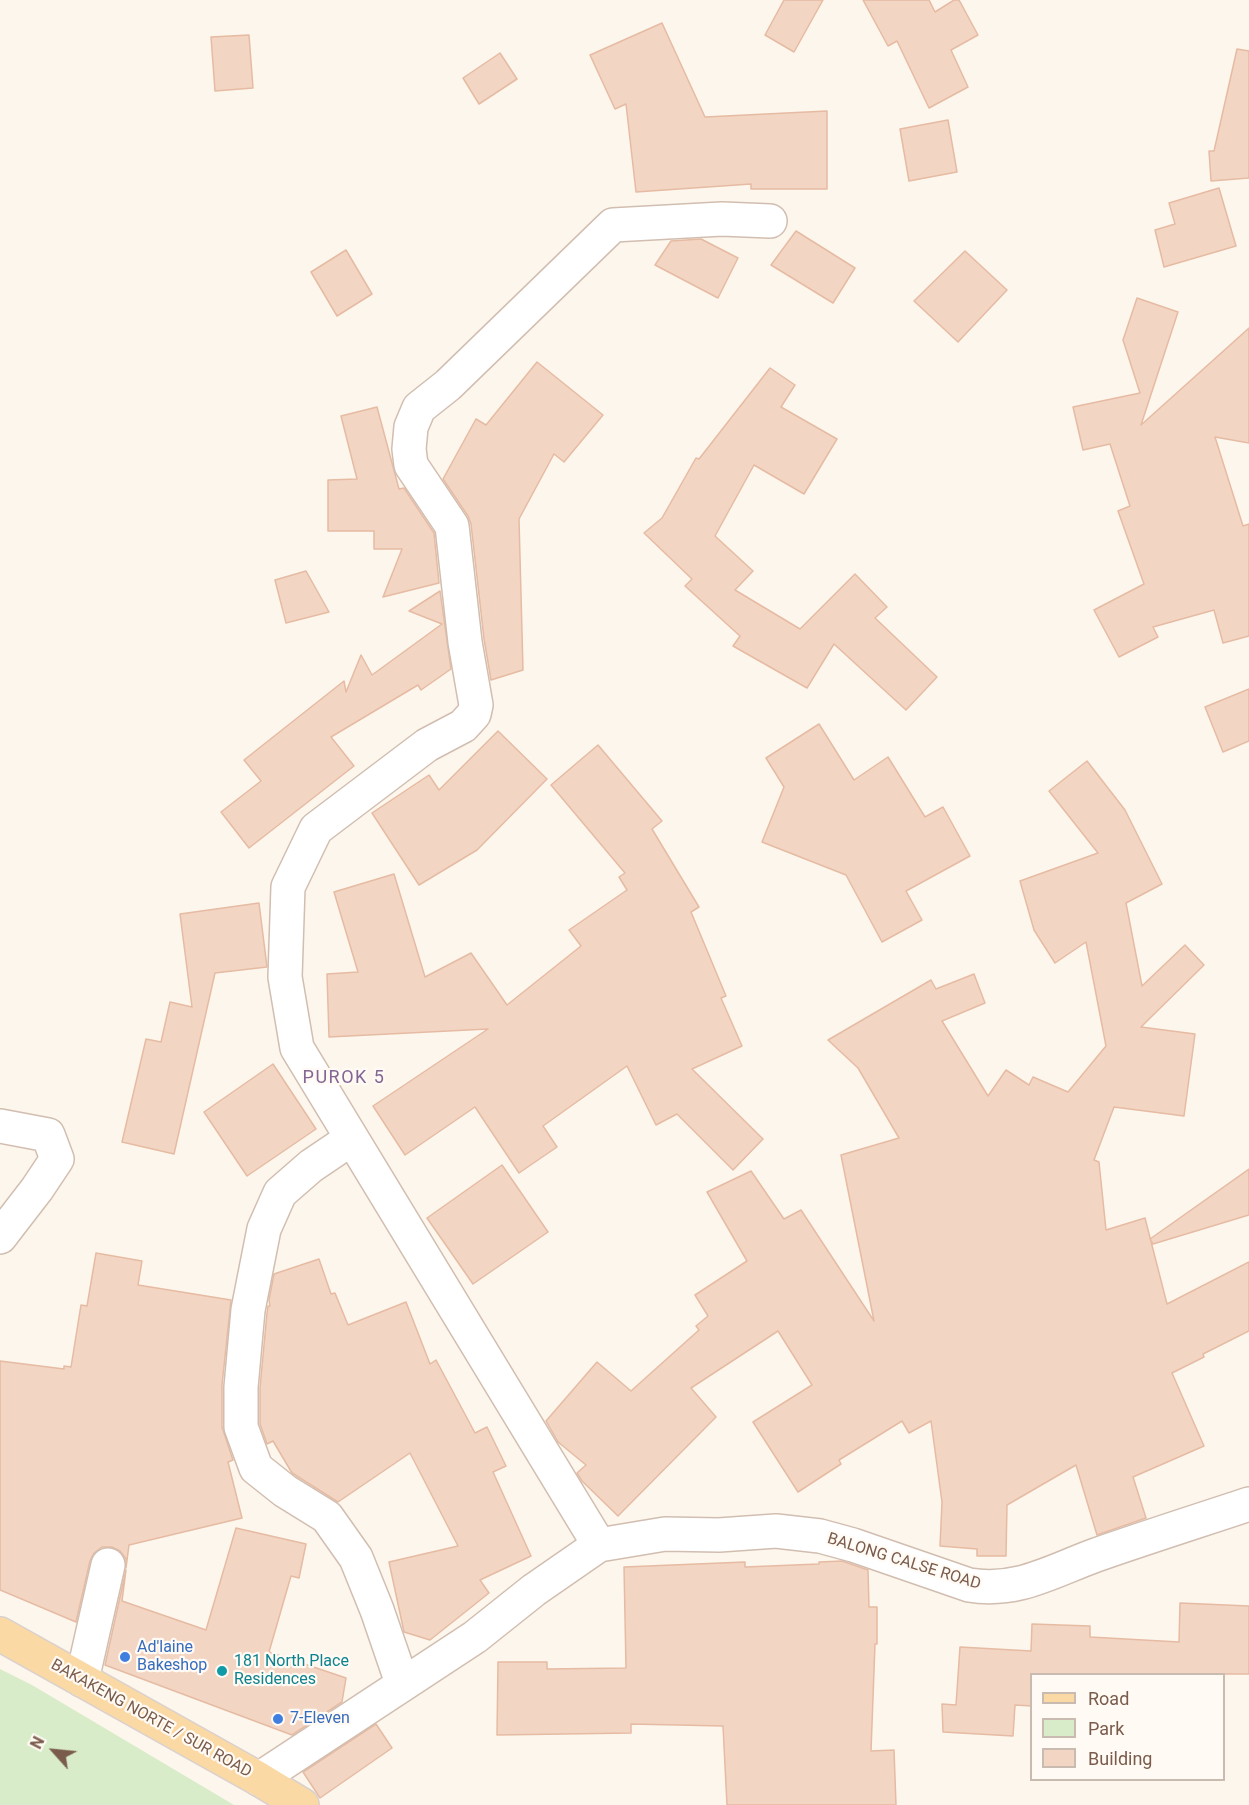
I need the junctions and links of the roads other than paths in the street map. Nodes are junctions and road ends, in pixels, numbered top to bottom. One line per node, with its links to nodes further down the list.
1 (770, 221): 3 (street)
2 (0, 1126): 4 (street)
3 (351, 1139): 6 (street); 10 (street)
4 (0, 1236)
5 (1249, 1504): 6 (street, BALONG CALSE ROAD)
6 (599, 1545): 10 (street, BALONG CALSE ROAD)
7 (108, 1565): 9 (street)
8 (0, 1634): 9 (main road, BAKAKENG NORTE / SUR ROAD)
9 (82, 1680): 11 (main road, BAKAKENG NORTE / SUR ROAD)
10 (402, 1683): 11 (street, BALONG CALSE ROAD)
11 (259, 1779): 12 (main road, BAKAKENG NORTE / SUR ROAD)
12 (302, 1805)

